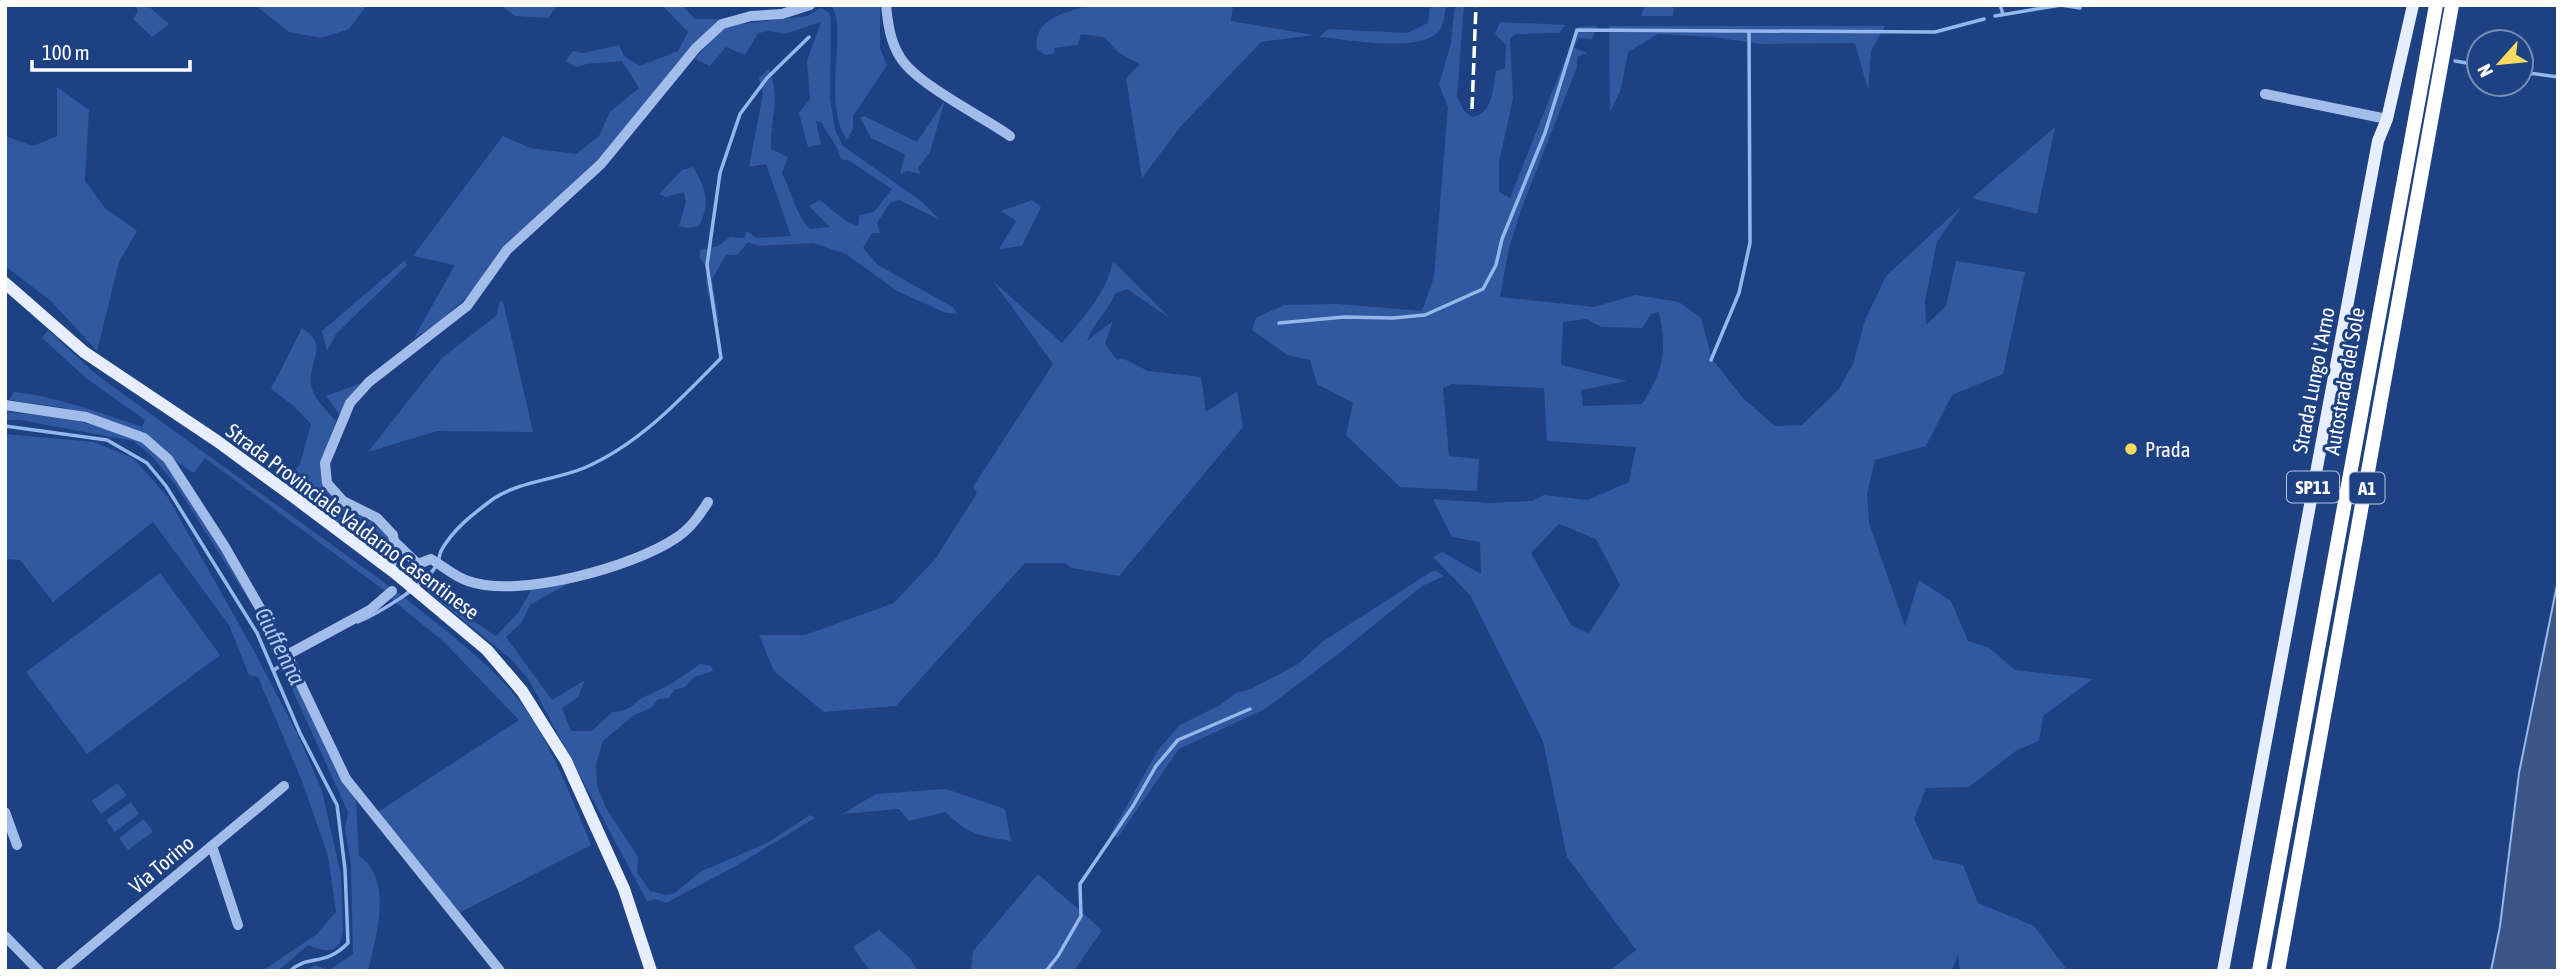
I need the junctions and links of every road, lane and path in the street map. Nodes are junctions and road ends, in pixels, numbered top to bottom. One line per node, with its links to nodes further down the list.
1 (810, 5): 12 (street)
2 (886, 5): 8 (street)
3 (2413, 5): 7 (main road, Strada Lungo l'Arno / SP11)
4 (2436, 5): 29 (highway, Autostrada del Sole / A1)
5 (2452, 5): 30 (highway, Autostrada del Sole / A1)
6 (2265, 94): 7 (street)
7 (2387, 119): 28 (main road, Strada Lungo l'Arno / SP11)
8 (1010, 136)
9 (5, 283): 14 (main road, Strada Provinciale Valdarno Casentinese)
10 (5, 405): 17 (street)
11 (708, 502): 13 (street)
12 (396, 542): 13 (street); 14 (street)
13 (418, 564): 15 (street)
14 (390, 569): 27 (main road, Strada Provinciale Valdarno Casentinese)
15 (411, 575)
16 (392, 591): 17 (street)
17 (287, 655): 26 (street)
18 (284, 786): 21 (street, Via Torino)
19 (5, 812): 20 (street)
20 (17, 845)
21 (212, 846): 22 (street); 25 (street, Via Torino)
22 (238, 925)
23 (5, 936): 24 (street)
24 (39, 971)
25 (61, 971)
26 (499, 971)
27 (651, 971)
28 (2223, 971)
29 (2259, 971)
30 (2278, 971)

